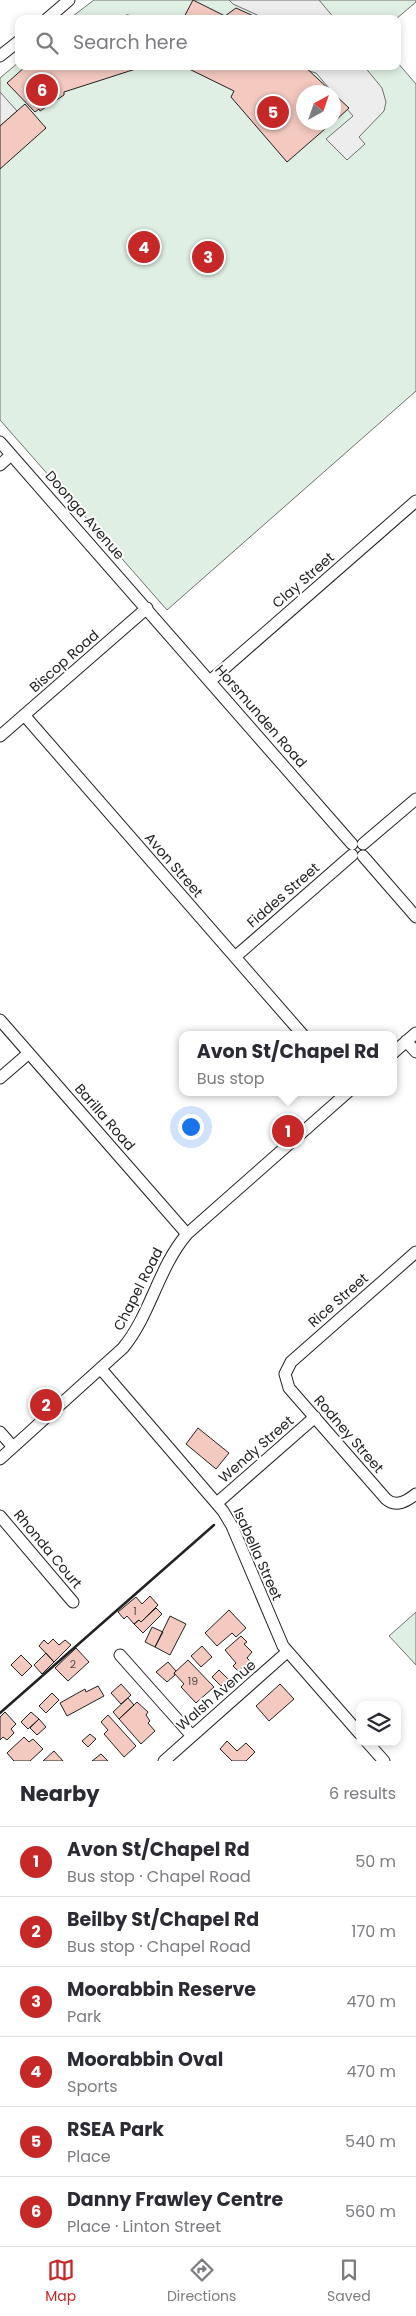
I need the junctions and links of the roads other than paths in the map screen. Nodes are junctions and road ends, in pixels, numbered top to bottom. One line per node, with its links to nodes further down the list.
1 (69, 0): 2 (street)
2 (52, 15)
3 (15, 43): 4 (street)
4 (1, 52)
5 (0, 442): 6 (street, Doonga Avenue)
6 (12, 455): 7 (street); 9 (street, Doonga Avenue)
7 (0, 465)
8 (416, 501): 10 (street, Clay Street)
9 (147, 608): 10 (street, Horsmunden Road); 11 (street, Biscop Road)
10 (210, 681): 14 (street, Horsmunden Road)
11 (24, 716): 12 (street, Biscop Road); 16 (street, Avon Street)
12 (0, 736)
13 (416, 799): 14 (street, Fiddes Street)
14 (357, 850): 15 (street, Horsmunden Road); 16 (street, Fiddes Street)
15 (416, 917)
16 (235, 957): 18 (street, Avon Street)
17 (0, 1020): 23 (street, Barilla Road)
18 (300, 1031)
19 (416, 1033): 20 (street)
20 (406, 1041): 21 (street); 22 (street)
21 (397, 1049)
22 (416, 1052)
23 (29, 1053): 24 (street); 26 (street, Barilla Road)
24 (0, 1078)
25 (343, 1096): 26 (street, Chapel Road)
26 (187, 1234): 28 (street, Chapel Road)
27 (416, 1252): 29 (street, Rice Street)
28 (101, 1369): 32 (street, Chapel Road); 35 (street, Isabella Street)
29 (284, 1374): 30 (street, Rodney Street)
30 (315, 1417): 34 (street, Rodney Street); 35 (street, Wendy Street)
31 (0, 1432): 32 (street)
32 (13, 1447): 33 (street, Chapel Road)
33 (0, 1459)
34 (416, 1494)
35 (217, 1503): 38 (street, Isabella Street)
36 (0, 1516): 37 (street, Rhonda Court)
37 (73, 1602)
38 (287, 1652): 40 (street, Isabella Street); 41 (street, Walsh Avenue)
39 (120, 1656): 41 (street)
40 (356, 1730)
41 (192, 1736): 43 (street, Walsh Avenue)
42 (371, 1746): 44 (street)
43 (164, 1761)
44 (384, 1761)

